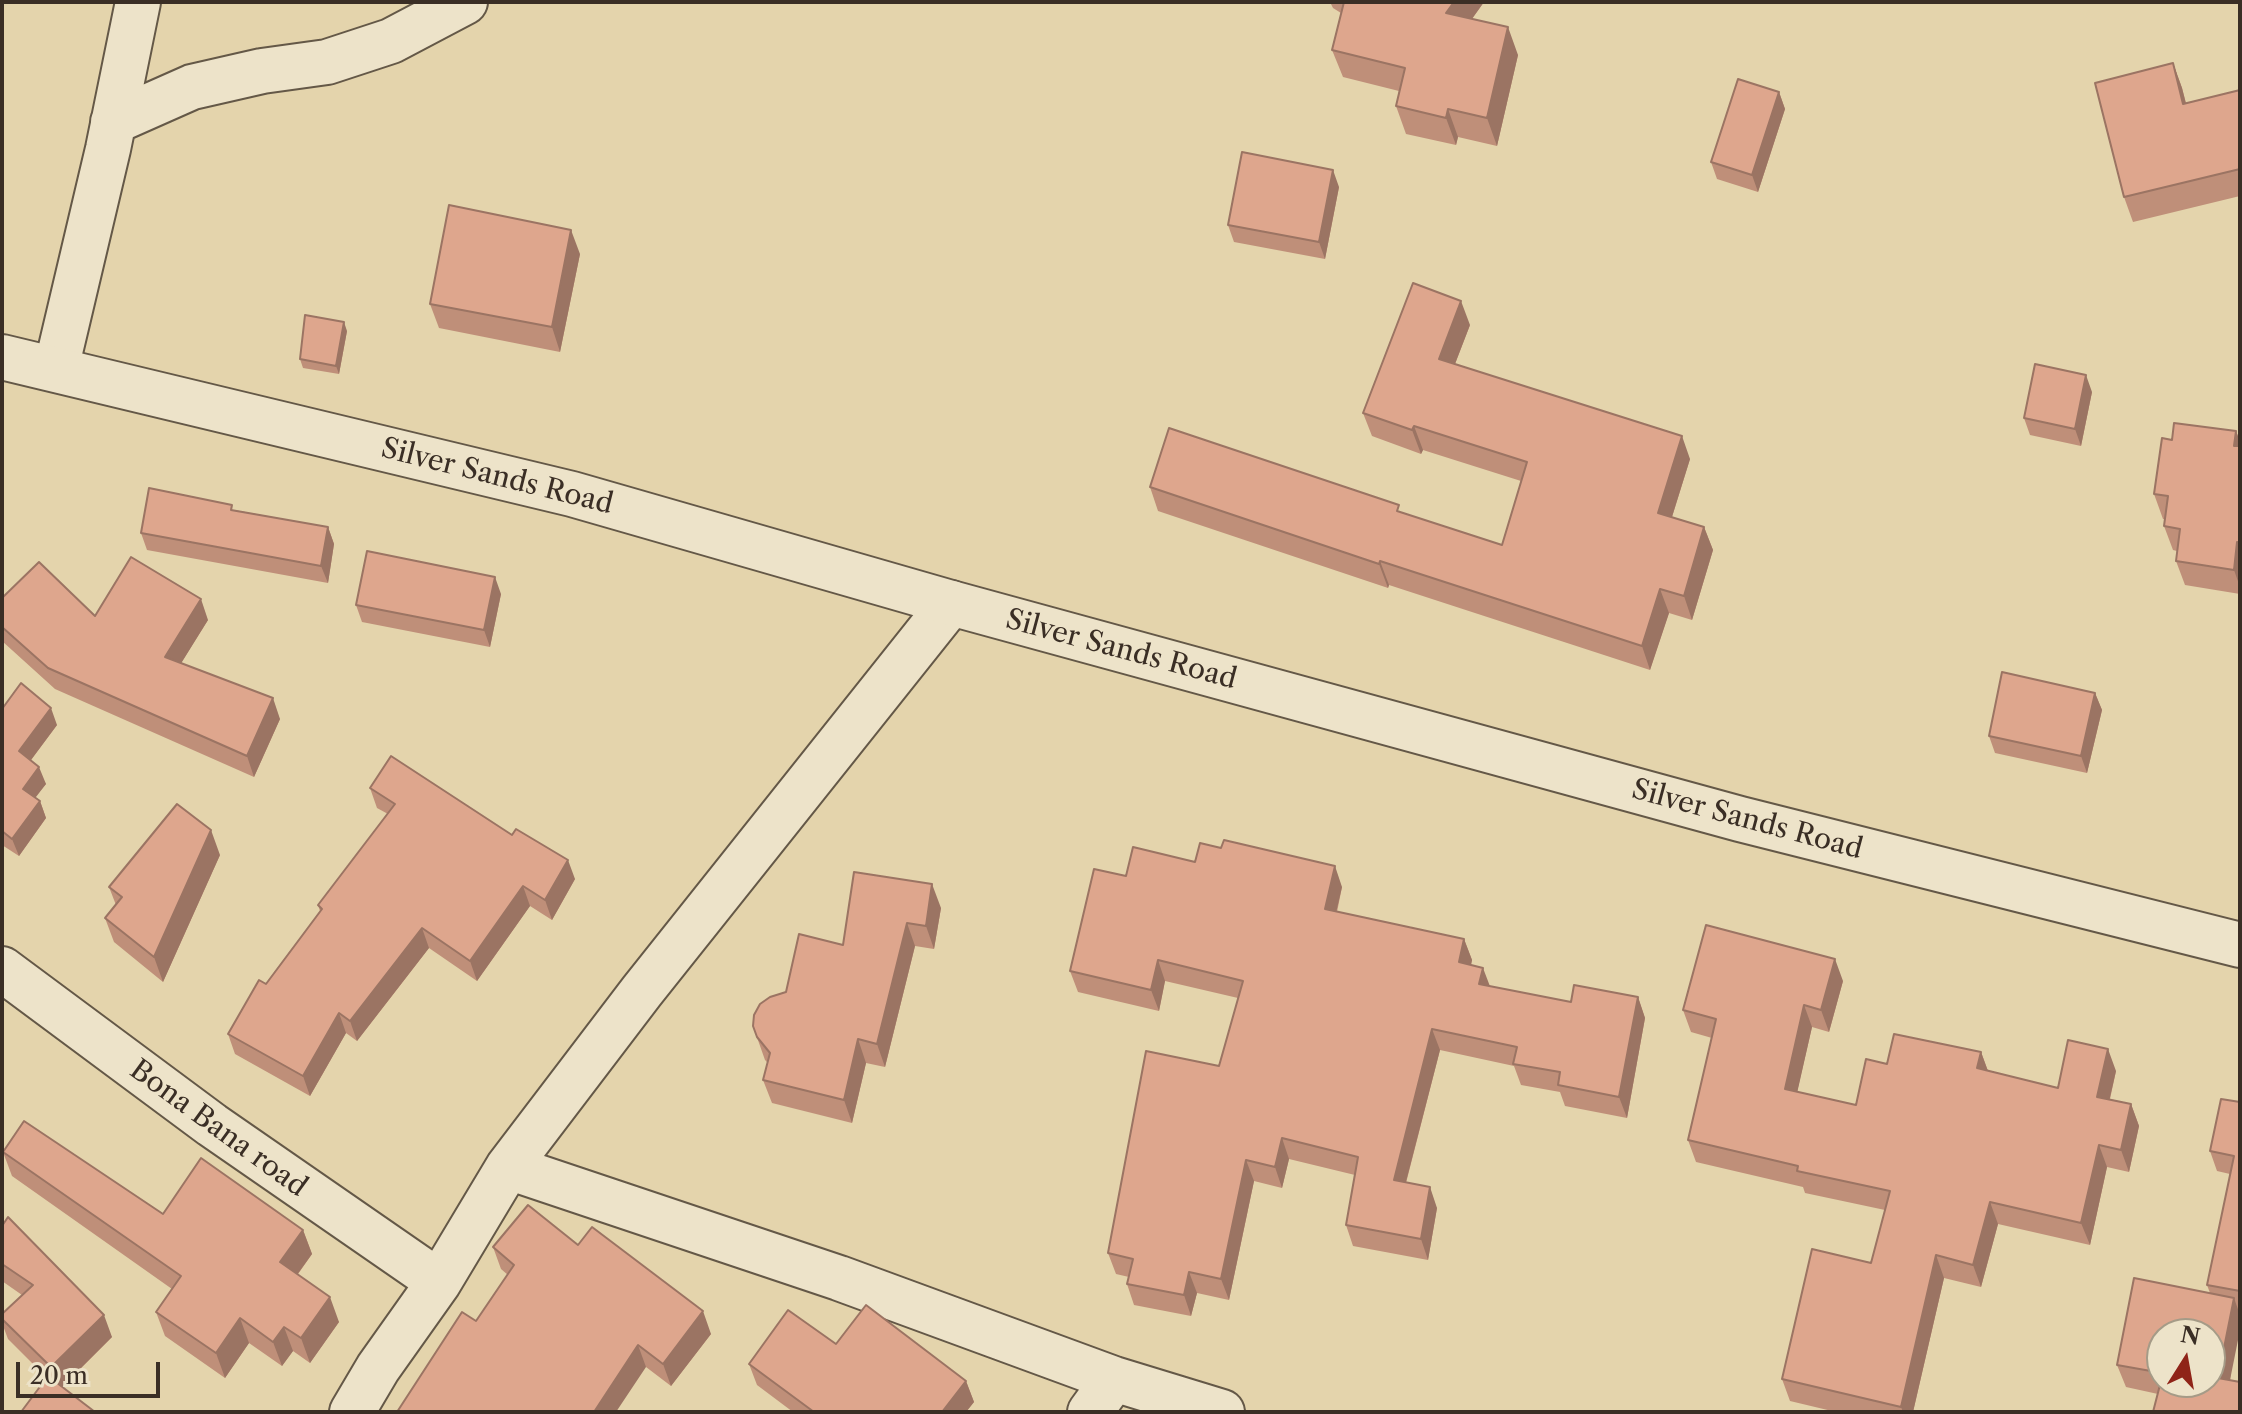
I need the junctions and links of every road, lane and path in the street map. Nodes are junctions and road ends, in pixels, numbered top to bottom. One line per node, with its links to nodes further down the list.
1 (138, 2): 3 (street)
2 (465, 2): 3 (street)
3 (113, 122): 5 (street)
4 (2, 357): 5 (street, Silver Sands Road)
5 (56, 369): 6 (street, Silver Sands Road)
6 (951, 603): 7 (street, Silver Sands Road); 9 (street)
7 (2240, 945)
8 (2, 969): 10 (street, Bona Bana road)
9 (508, 1167): 10 (street); 11 (street)
10 (439, 1282): 12 (street)
11 (1102, 1396): 13 (street)
12 (352, 1412)
13 (1222, 1412)

